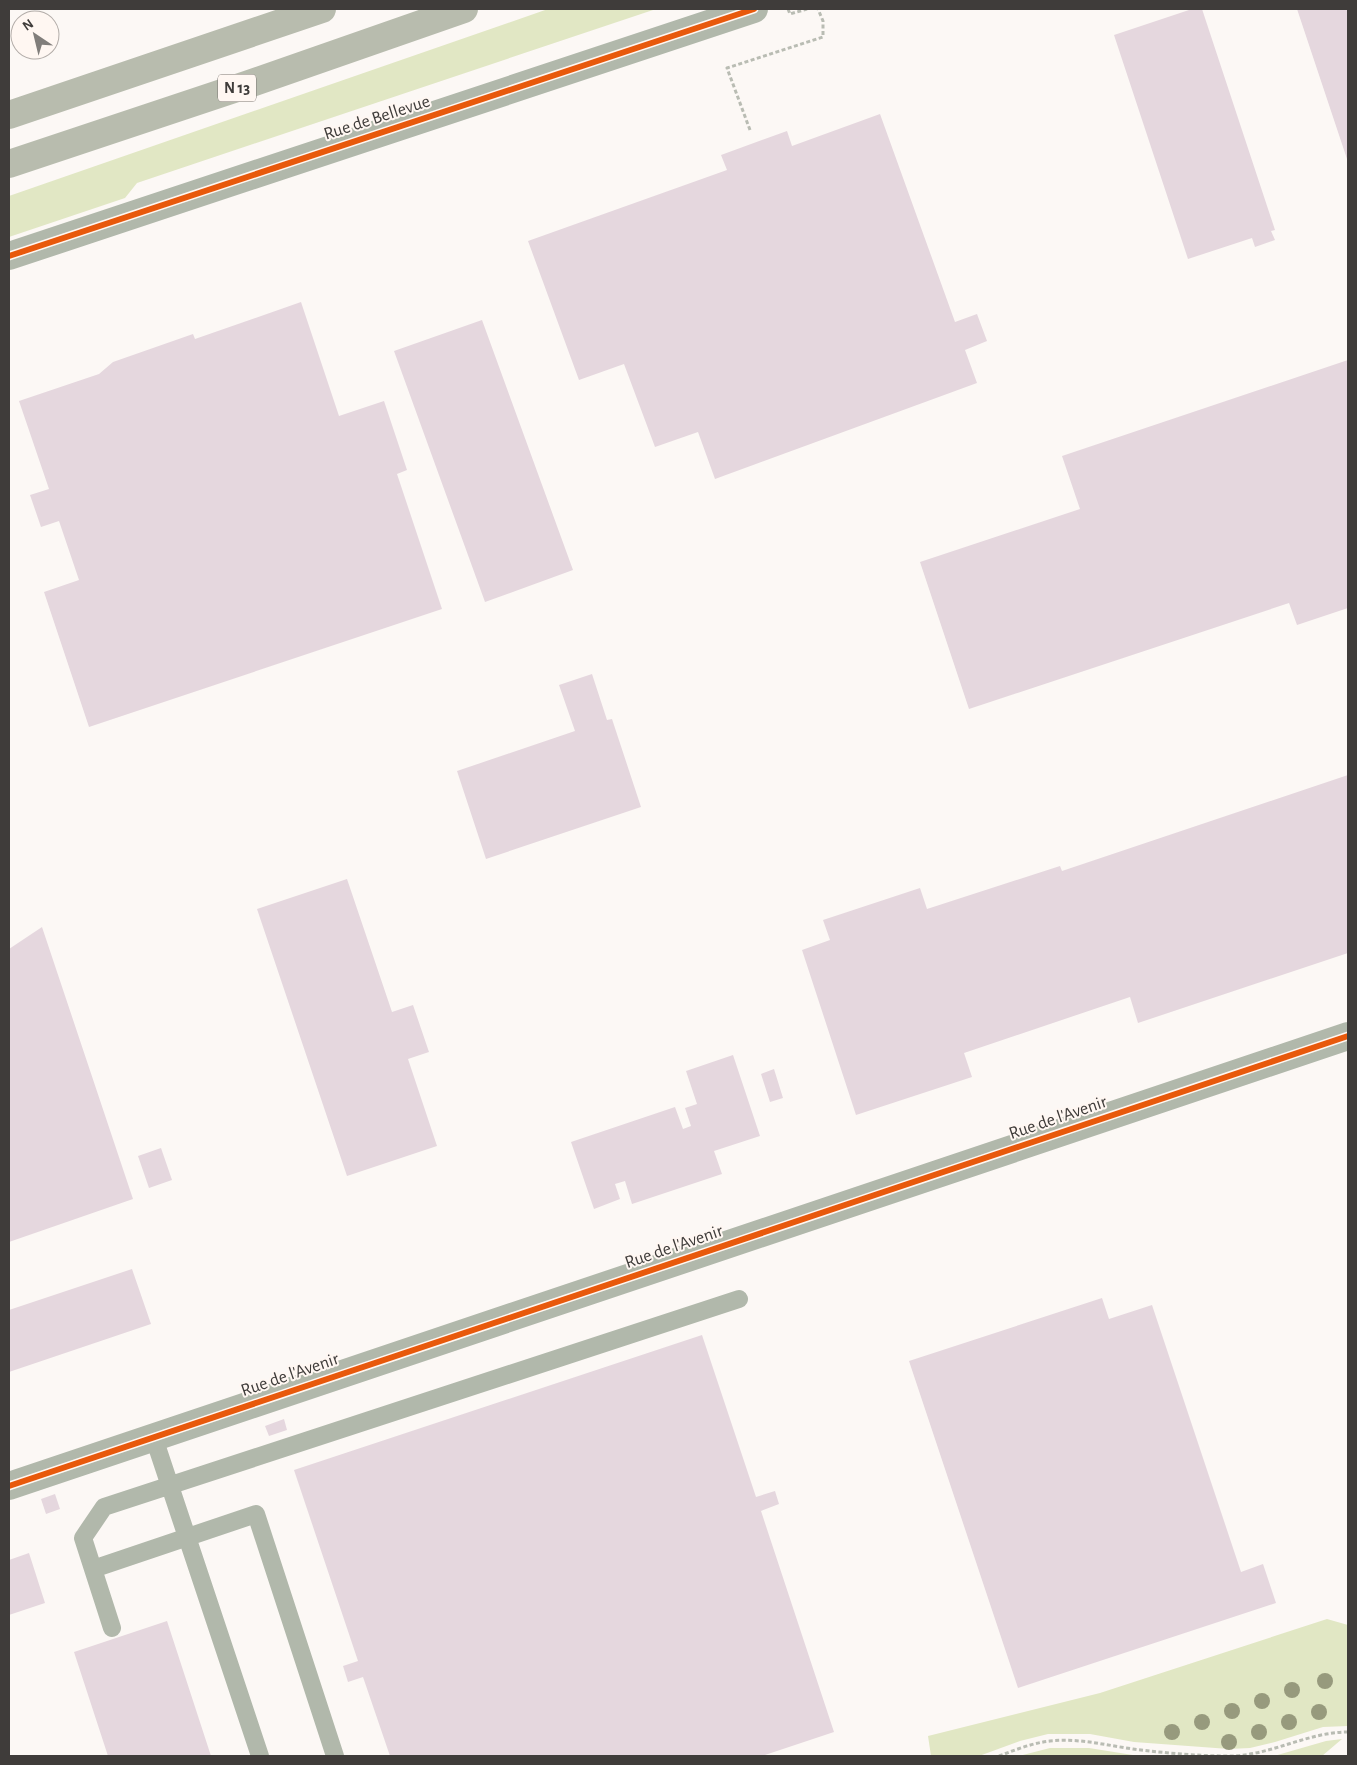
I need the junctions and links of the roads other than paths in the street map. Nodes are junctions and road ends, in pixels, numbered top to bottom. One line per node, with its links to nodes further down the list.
1 (322, 9): 4 (highway)
2 (464, 9): 5 (highway, N 13)
3 (754, 9): 6 (street, Rue de Bellevue)
4 (9, 115)
5 (9, 164)
6 (9, 256)
7 (1348, 1036): 9 (street, Rue de l'Avenir)
8 (739, 1299): 10 (lane)
9 (154, 1438): 10 (lane); 11 (street, Rue de l'Avenir)
10 (170, 1485): 12 (lane); 13 (lane)
11 (9, 1486)
12 (187, 1537): 13 (lane); 15 (lane); 16 (lane)
13 (93, 1569): 14 (lane)
14 (112, 1628)
15 (260, 1756)
16 (335, 1756)

